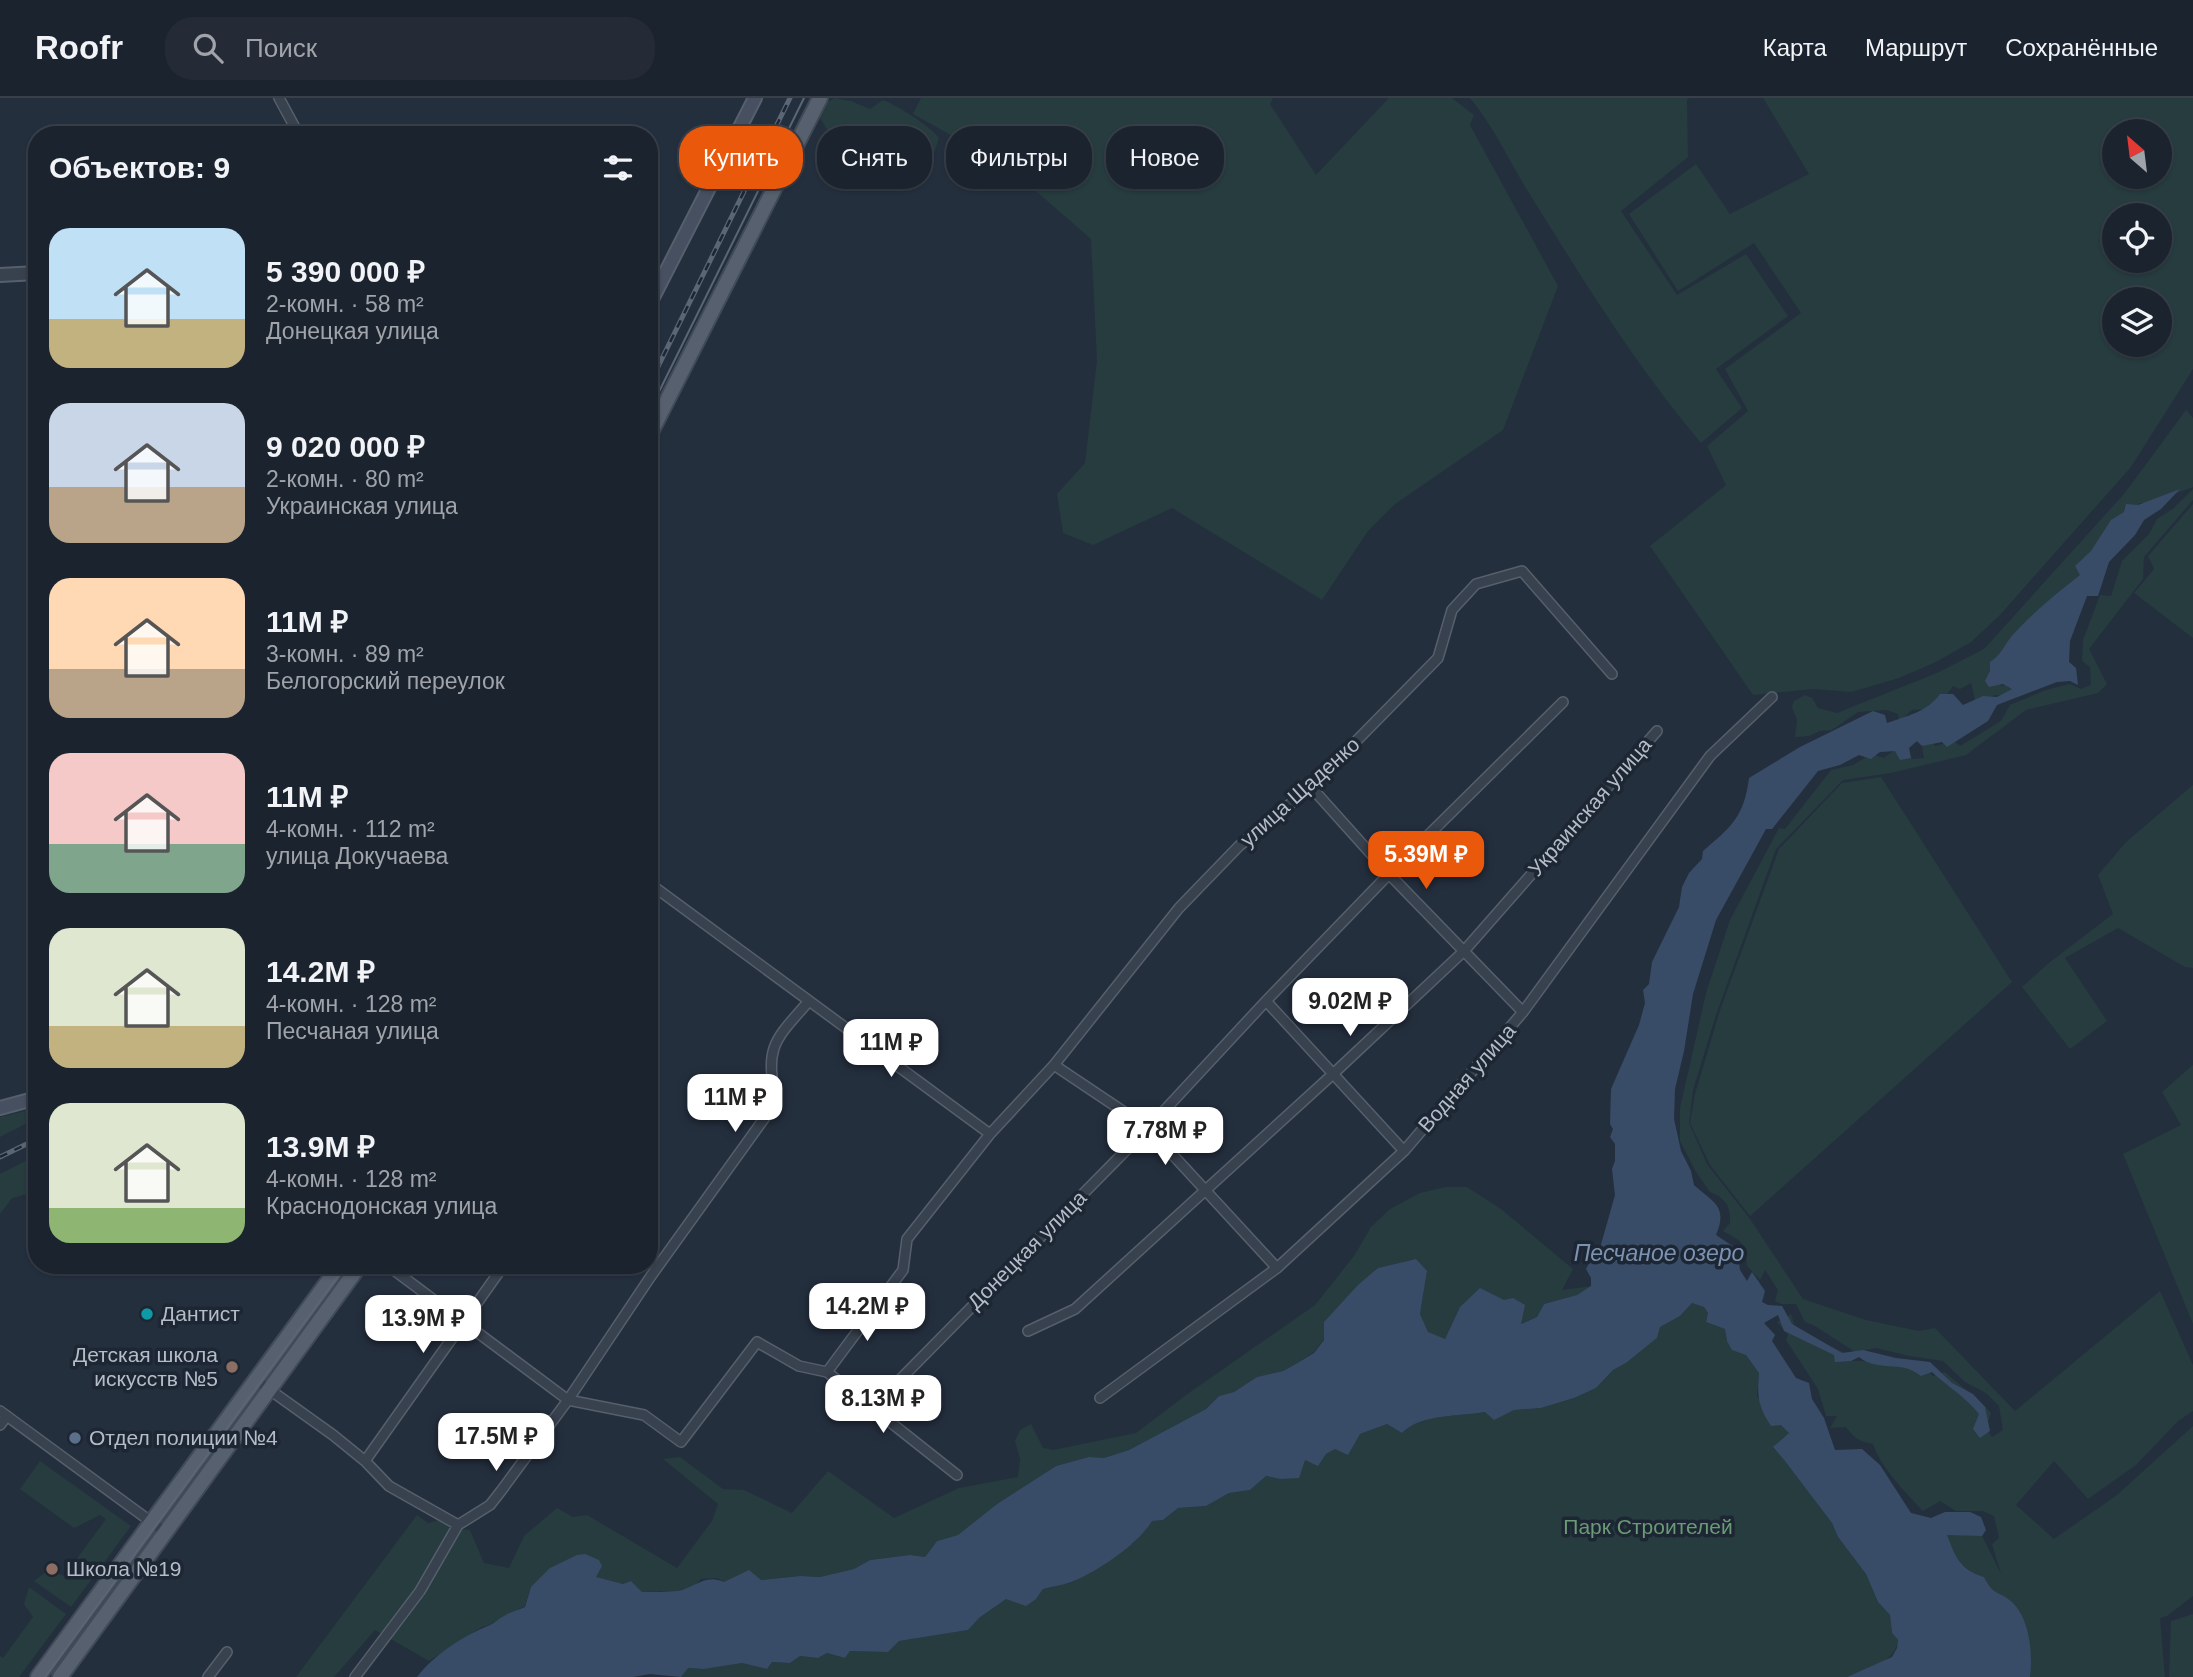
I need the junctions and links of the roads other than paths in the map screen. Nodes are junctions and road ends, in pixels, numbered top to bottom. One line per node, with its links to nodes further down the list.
1 (279, 98): 4 (street)
2 (755, 98): 7 (main road)
3 (820, 98): 8 (main road)
4 (294, 126)
5 (28, 273): 6 (street)
6 (0, 275)
7 (658, 287)
8 (658, 418)
9 (1612, 674): 13 (street, улица Щаденко)
10 (1772, 697): 19 (street, Водная улица)
11 (1563, 702): 14 (street, Донецкая улица)
12 (1657, 731): 16 (street, Украинская улица)
13 (1311, 787): 14 (street); 20 (street, улица Щаденко)
14 (1389, 874): 16 (street); 18 (street, Донецкая улица)
15 (658, 890): 17 (street)
16 (1464, 951): 19 (street); 21 (street, Украинская улица)
17 (809, 1001): 25 (street); 28 (street)
18 (1266, 1001): 21 (street); 24 (street, Донецкая улица)
19 (1523, 1012): 26 (street, Водная улица)
20 (1054, 1065): 24 (street); 25 (street, улица Щаденко)
21 (1333, 1074): 26 (street); 27 (street, Украинская улица)
22 (28, 1100): 23 (main road)
23 (0, 1108)
24 (1148, 1128): 27 (street); 44 (street, Донецкая улица)
25 (990, 1133): 39 (street, улица Щаденко)
26 (1404, 1151): 29 (street, Водная улица)
27 (1207, 1190): 29 (street); 36 (street, Украинская улица)
28 (658, 1266)
29 (1277, 1268): 42 (street, Водная улица)
30 (333, 1274): 37 (main road)
31 (352, 1274): 38 (main road)
32 (399, 1274): 35 (street)
33 (498, 1274): 35 (street)
34 (652, 1274): 43 (street)
35 (465, 1322): 43 (street); 47 (street)
36 (1028, 1331)
37 (279, 1349): 38 (street); 40 (main road)
38 (291, 1359): 41 (main road)
39 (827, 1372): 43 (street); 44 (street)
40 (256, 1380): 41 (street); 49 (main road)
41 (269, 1389): 47 (street); 50 (main road)
42 (1100, 1398)
43 (568, 1400): 52 (street)
44 (873, 1407): 48 (street)
45 (3, 1414): 46 (street); 51 (street)
46 (0, 1425)
47 (365, 1461): 52 (street)
48 (957, 1475)
49 (173, 1494): 50 (street); 51 (main road)
50 (186, 1503): 53 (main road)
51 (152, 1523): 53 (street); 54 (main road)
52 (458, 1525): 60 (street)
53 (165, 1532): 55 (main road)
54 (128, 1555): 55 (street); 57 (main road)
55 (141, 1565): 58 (main road)
56 (227, 1652): 59 (street)
57 (38, 1677)
58 (60, 1677)
59 (208, 1677)
60 (355, 1677)

